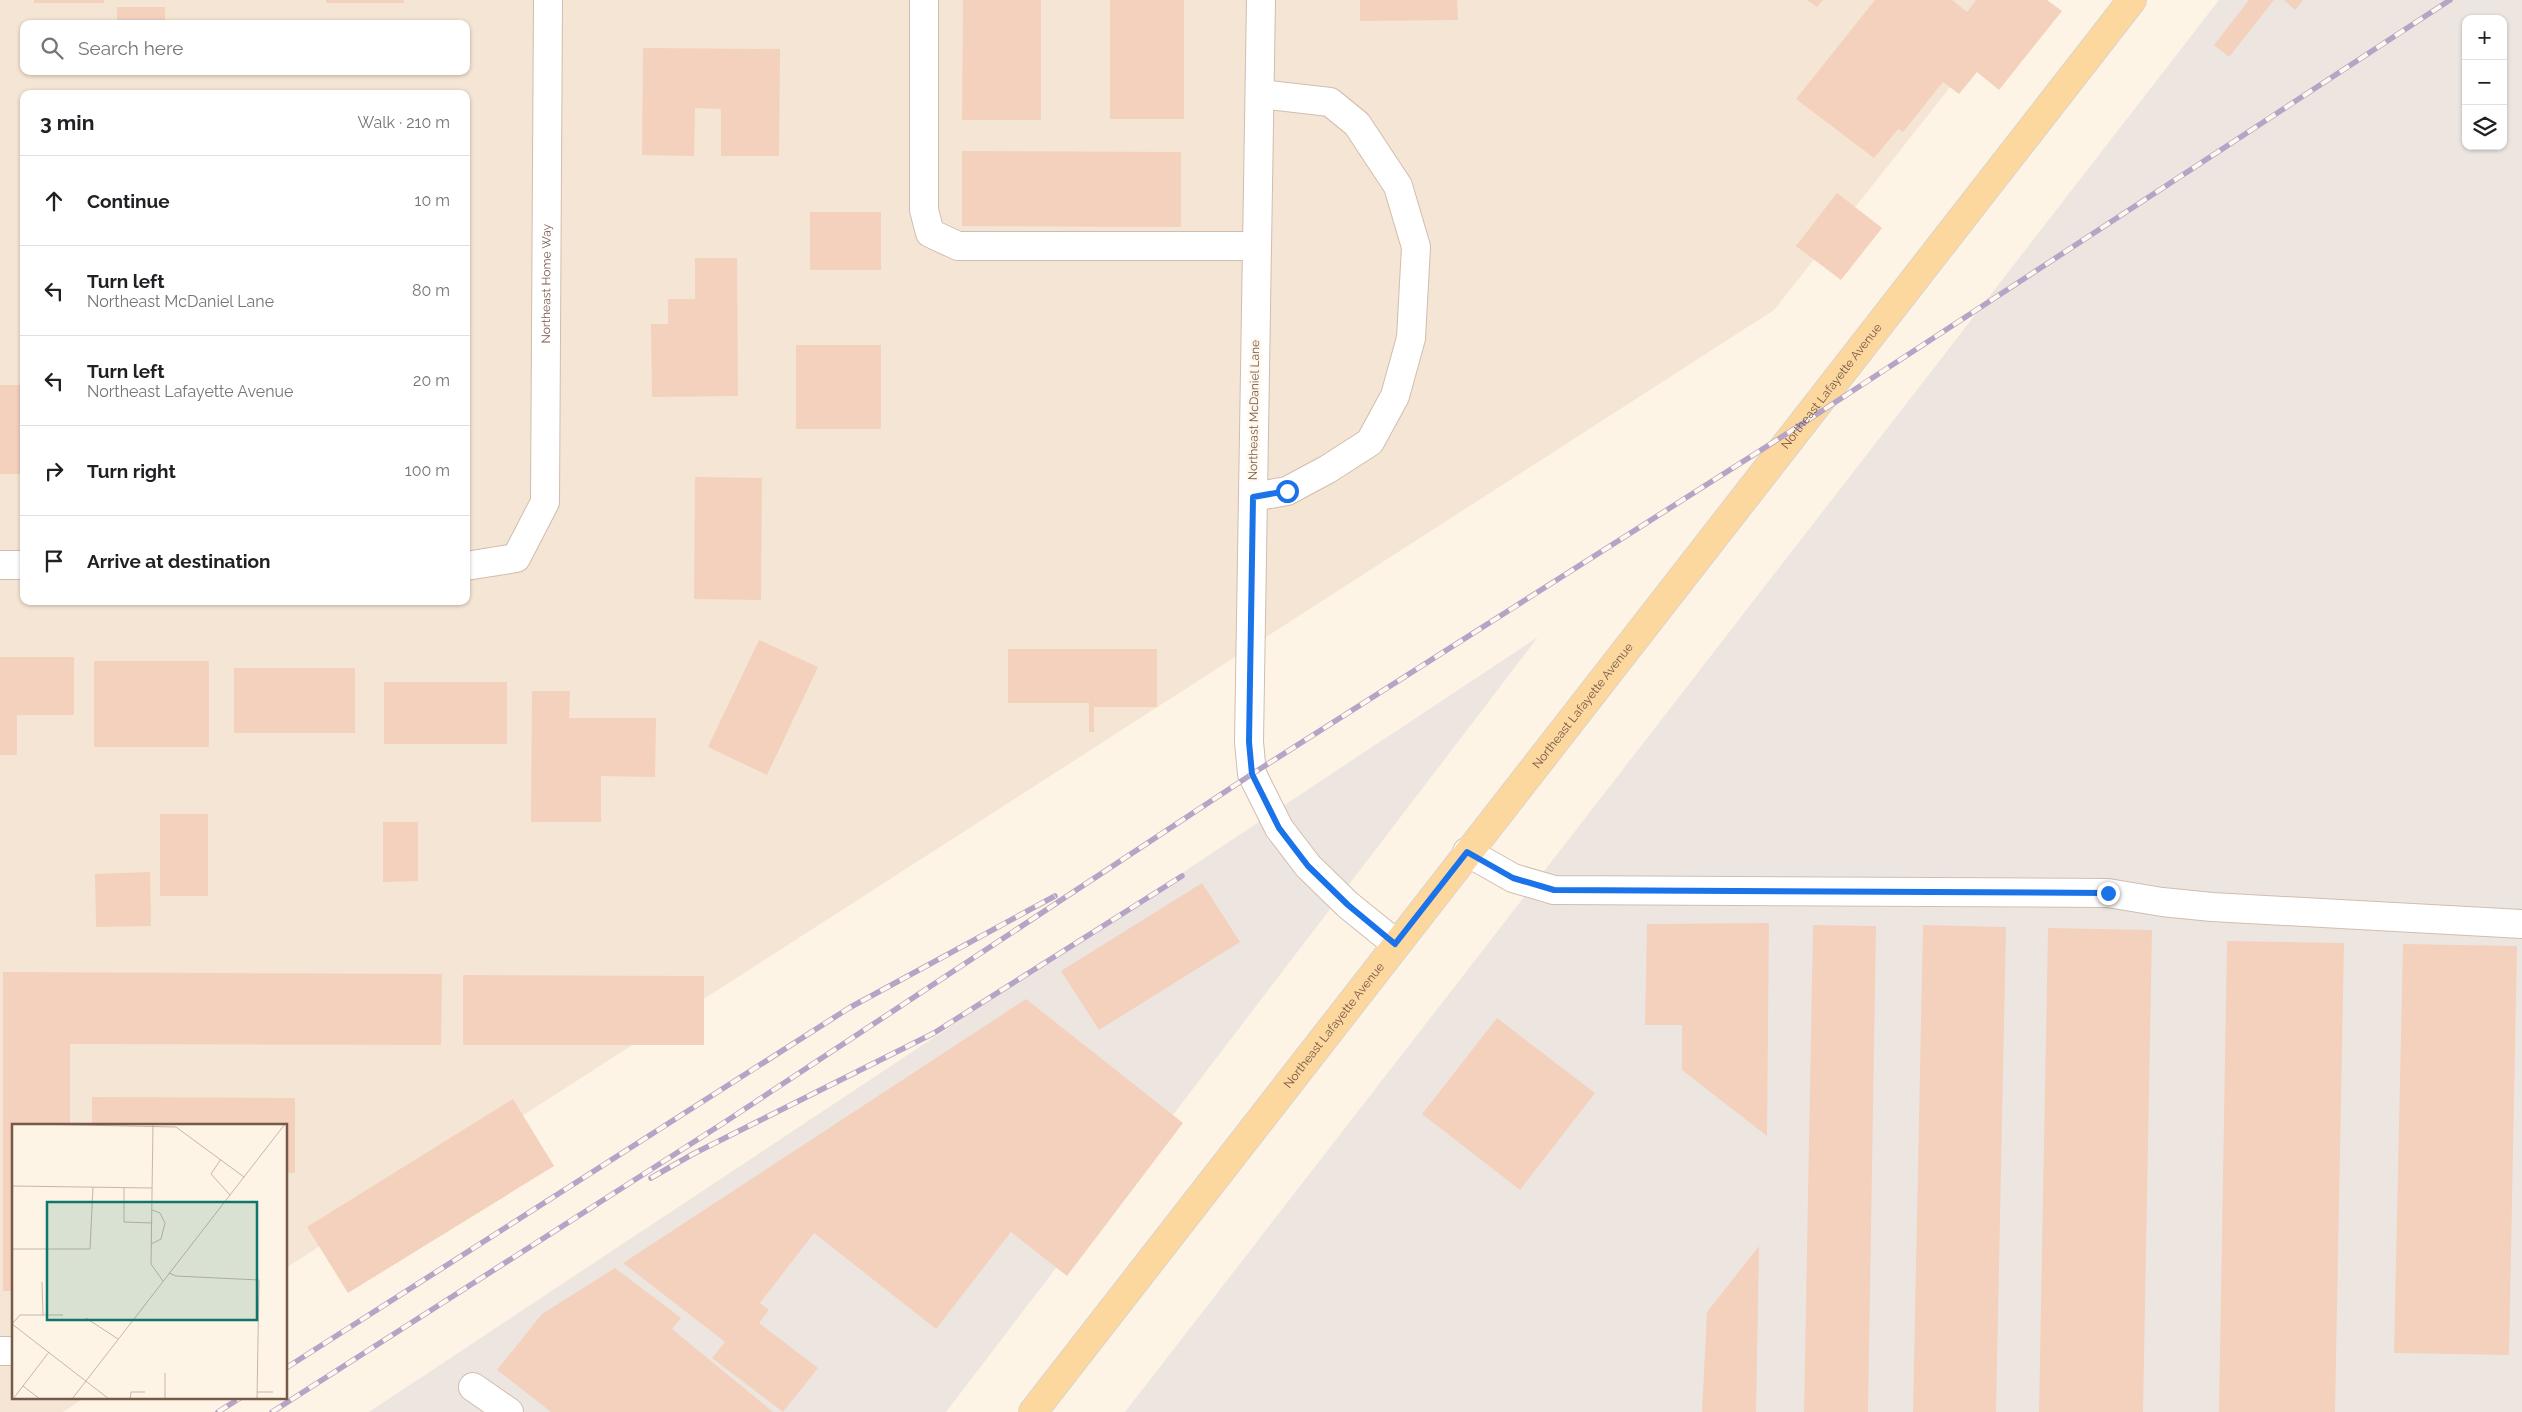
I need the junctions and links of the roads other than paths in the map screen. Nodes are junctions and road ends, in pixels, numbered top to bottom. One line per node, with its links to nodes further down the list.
1 (548, 0): 10 (street, Northeast Home Way)
2 (924, 0): 6 (street)
3 (1262, 0): 5 (street, Northeast McDaniel Lane)
4 (2132, 0): 11 (main road, Northeast Lafayette Avenue)
5 (1260, 94): 6 (street, Northeast McDaniel Lane); 7 (street)
6 (1257, 246): 7 (street, Northeast McDaniel Lane)
7 (1253, 497): 13 (street, Northeast McDaniel Lane)
8 (0, 565): 9 (street)
9 (20, 565)
10 (470, 565)
11 (1467, 852): 12 (street); 13 (main road, Northeast Lafayette Avenue)
12 (2522, 924)
13 (1395, 944): 16 (main road, Northeast Lafayette Avenue)
14 (473, 1387): 15 (street)
15 (509, 1412)
16 (1033, 1412)

